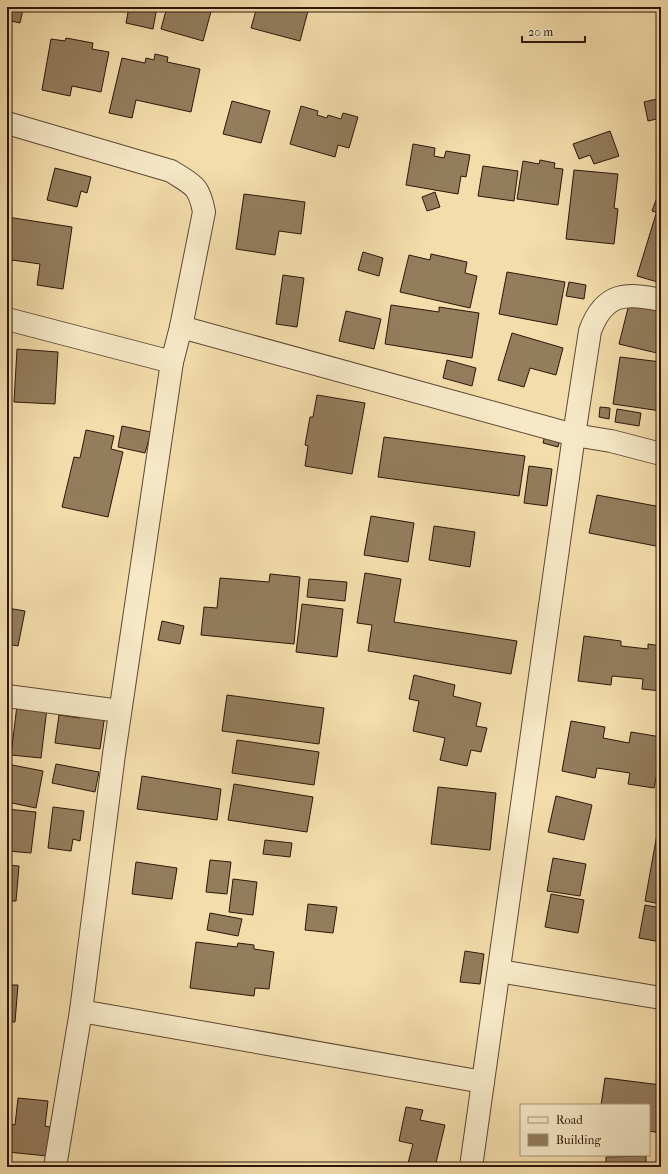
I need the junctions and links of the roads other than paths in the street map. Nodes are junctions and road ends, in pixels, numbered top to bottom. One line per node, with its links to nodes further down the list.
1 (7, 123): 4 (street)
2 (661, 300): 6 (street)
3 (7, 320): 5 (street)
4 (181, 327): 5 (street); 6 (street)
5 (172, 362): 9 (street)
6 (574, 434): 7 (street); 10 (street)
7 (661, 454)
8 (7, 696): 9 (street)
9 (120, 711): 12 (street)
10 (499, 971): 11 (street); 13 (street)
11 (661, 998)
12 (82, 1011): 13 (street); 14 (street)
13 (483, 1082): 15 (street)
14 (55, 1167)
15 (471, 1167)

